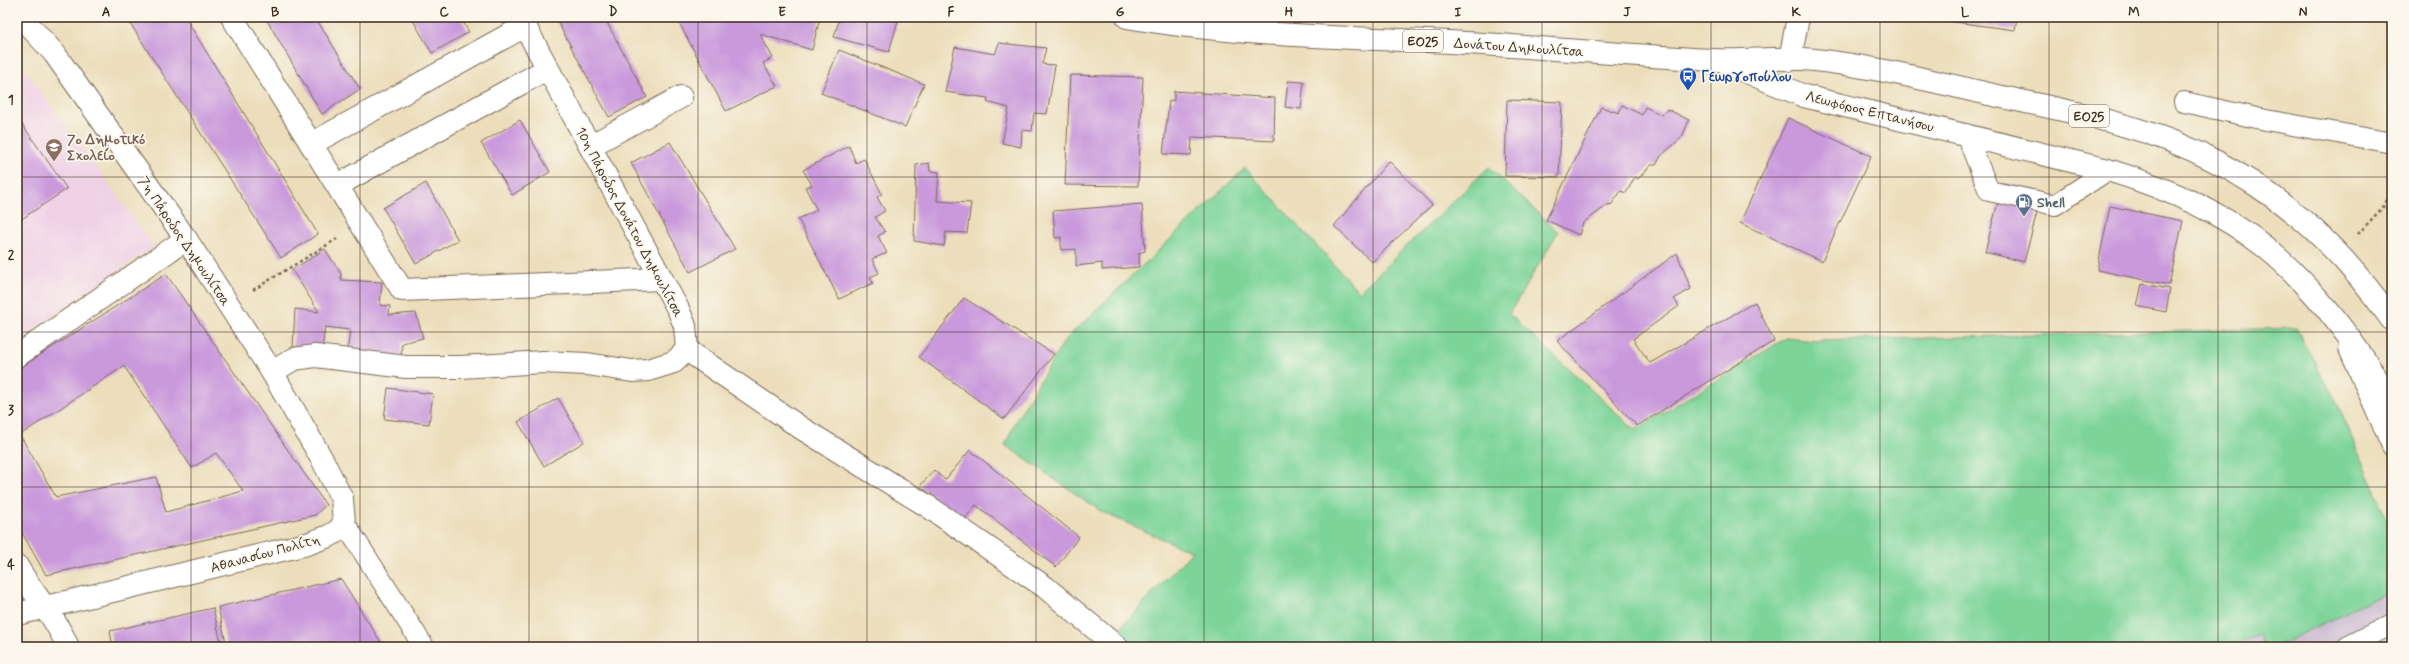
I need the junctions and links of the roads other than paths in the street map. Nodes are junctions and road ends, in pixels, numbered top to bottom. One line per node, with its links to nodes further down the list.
1 (22, 17): 17 (street, 7η Πάροδος Δημουλίτσα)
2 (232, 17): 13 (street)
3 (1127, 17): 7 (street, Δονάτου Δημουλίτσα / ΕΟ25)
4 (1798, 17): 6 (street)
5 (522, 22): 8 (street, 10η Πάροδος Δονάτου Δημουλίτσα); 13 (street)
6 (1790, 60): 7 (street, ΕΟ25); 20 (street, ΕΟ25)
7 (1719, 61): 11 (street, Λεωφόρος Επτανήσου / ΕΟ25)
8 (547, 69): 14 (street, 10η Πάροδος Δονάτου Δημουλίτσα); 16 (street)
9 (681, 98): 14 (street)
10 (2184, 102): 12 (lane)
11 (1966, 134): 15 (street, Λεωφόρος Επτανήσου / ΕΟ25); 15 (lane)
12 (2392, 143)
13 (311, 144): 16 (street)
14 (590, 146): 18 (street, 10η Πάροδος Δονάτου Δημουλίτσα)
15 (2108, 170): 19 (street, Λεωφόρος Επτανήσου / ΕΟ25)
16 (338, 186): 18 (street)
17 (186, 239): 22 (street); 23 (street, 7η Πάροδος Δημουλίτσα)
18 (662, 279): 21 (street, 10η Πάροδος Δονάτου Δημουλίτσα)
19 (2335, 320): 24 (street, Λεωφόρος Επτανήσου / ΕΟ25); 25 (lane)
20 (2392, 320)
21 (687, 350): 23 (street); 33 (street)
22 (17, 356)
23 (272, 372): 26 (street)
24 (2392, 404)
25 (2392, 446)
26 (344, 522): 28 (street, Αθανασίου Πολίτη); 32 (lane)
27 (17, 566): 28 (street)
28 (47, 607): 29 (street, Αθανασίου Πολίτη); 31 (street)
29 (17, 614)
30 (2392, 624): 34 (lane)
31 (68, 647)
32 (424, 647)
33 (1117, 647)
34 (2347, 647)

